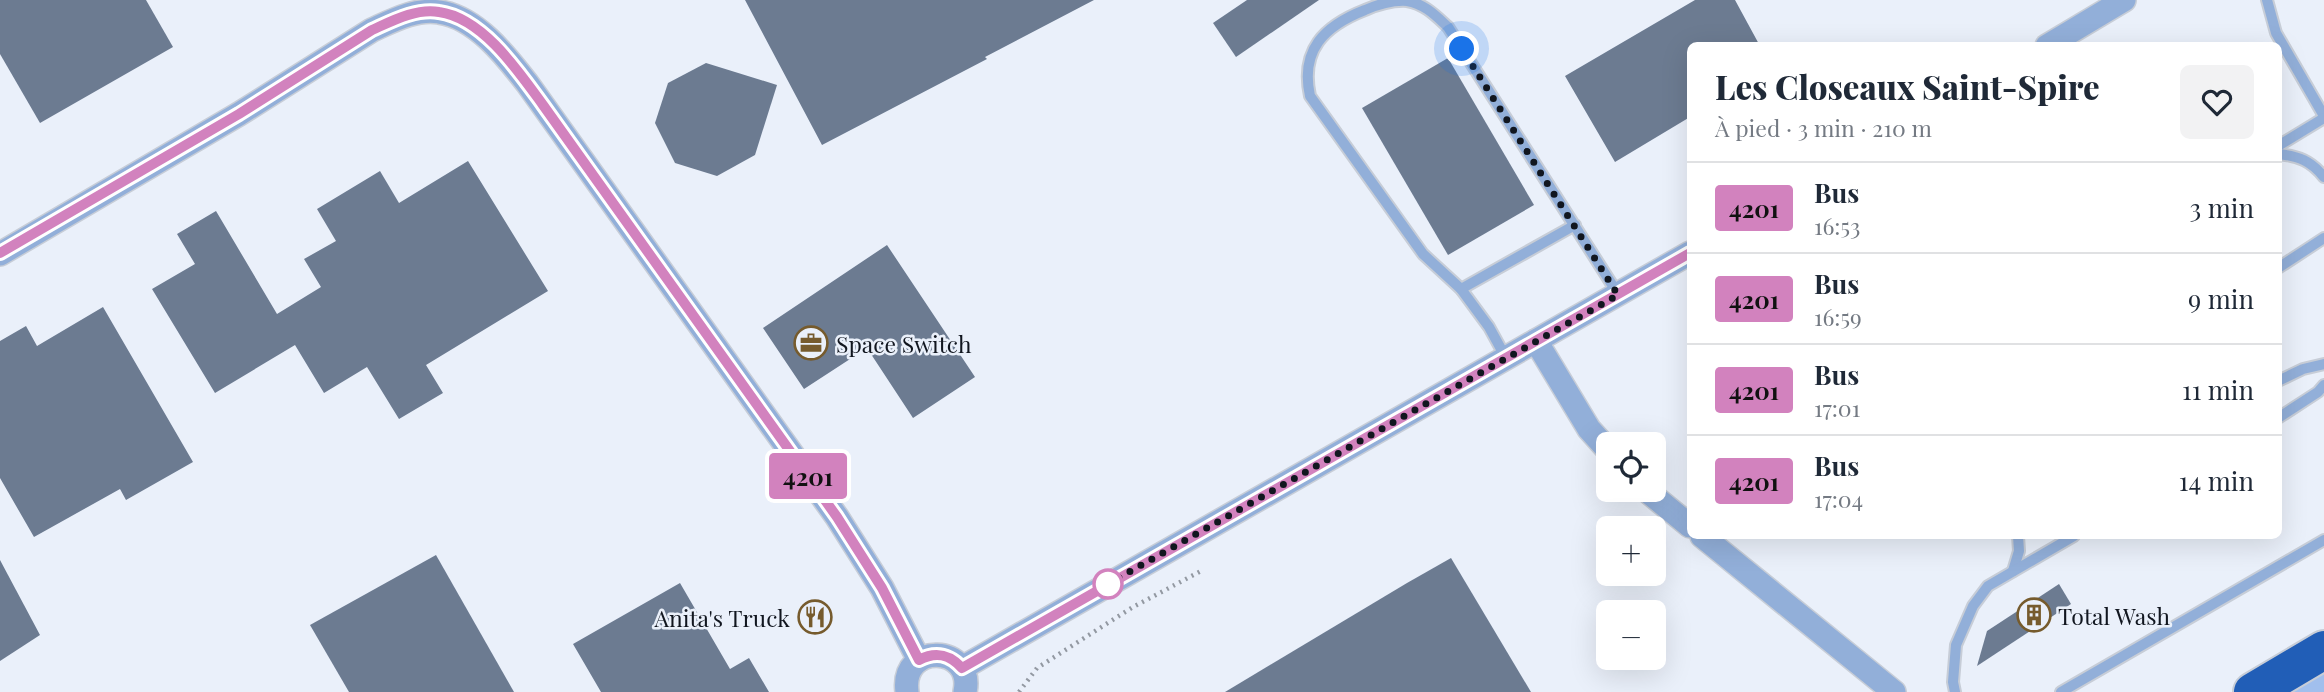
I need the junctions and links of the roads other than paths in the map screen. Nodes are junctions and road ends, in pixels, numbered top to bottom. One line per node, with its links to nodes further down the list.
1 (2124, 0): 4 (street)
2 (2267, 0): 5 (lane)
3 (445, 10): 13 (street); 33 (street)
4 (2054, 42)
5 (2281, 42)
6 (2282, 44): 7 (lane)
7 (2324, 117): 8 (lane)
8 (2282, 143)
9 (2282, 155): 10 (lane)
10 (2324, 177)
11 (1574, 225): 16 (lane); 16 (lane); 17 (lane)
12 (2324, 239): 15 (lane)
13 (0, 254)
14 (1687, 255): 17 (street)
15 (2282, 265)
16 (1461, 289): 19 (lane)
17 (1618, 295): 18 (street)
18 (1536, 341): 19 (street); 24 (street)
19 (1506, 358): 34 (street)
20 (2324, 364): 21 (lane)
21 (2282, 380)
22 (2324, 385): 23 (lane)
23 (2282, 415)
24 (1596, 437)
25 (1661, 502): 26 (street)
26 (1687, 524)
27 (1706, 539): 37 (street)
28 (2018, 539): 31 (lane)
29 (2057, 540): 31 (lane)
30 (2324, 540): 39 (lane)
31 (2014, 571): 38 (lane)
32 (2324, 650): 40 (highway)
33 (919, 660): 34 (street); 35 (street)
34 (962, 668): 36 (street)
35 (907, 692)
36 (965, 692)
37 (1894, 692)
38 (1955, 692)
39 (2061, 692)
40 (2253, 692)

